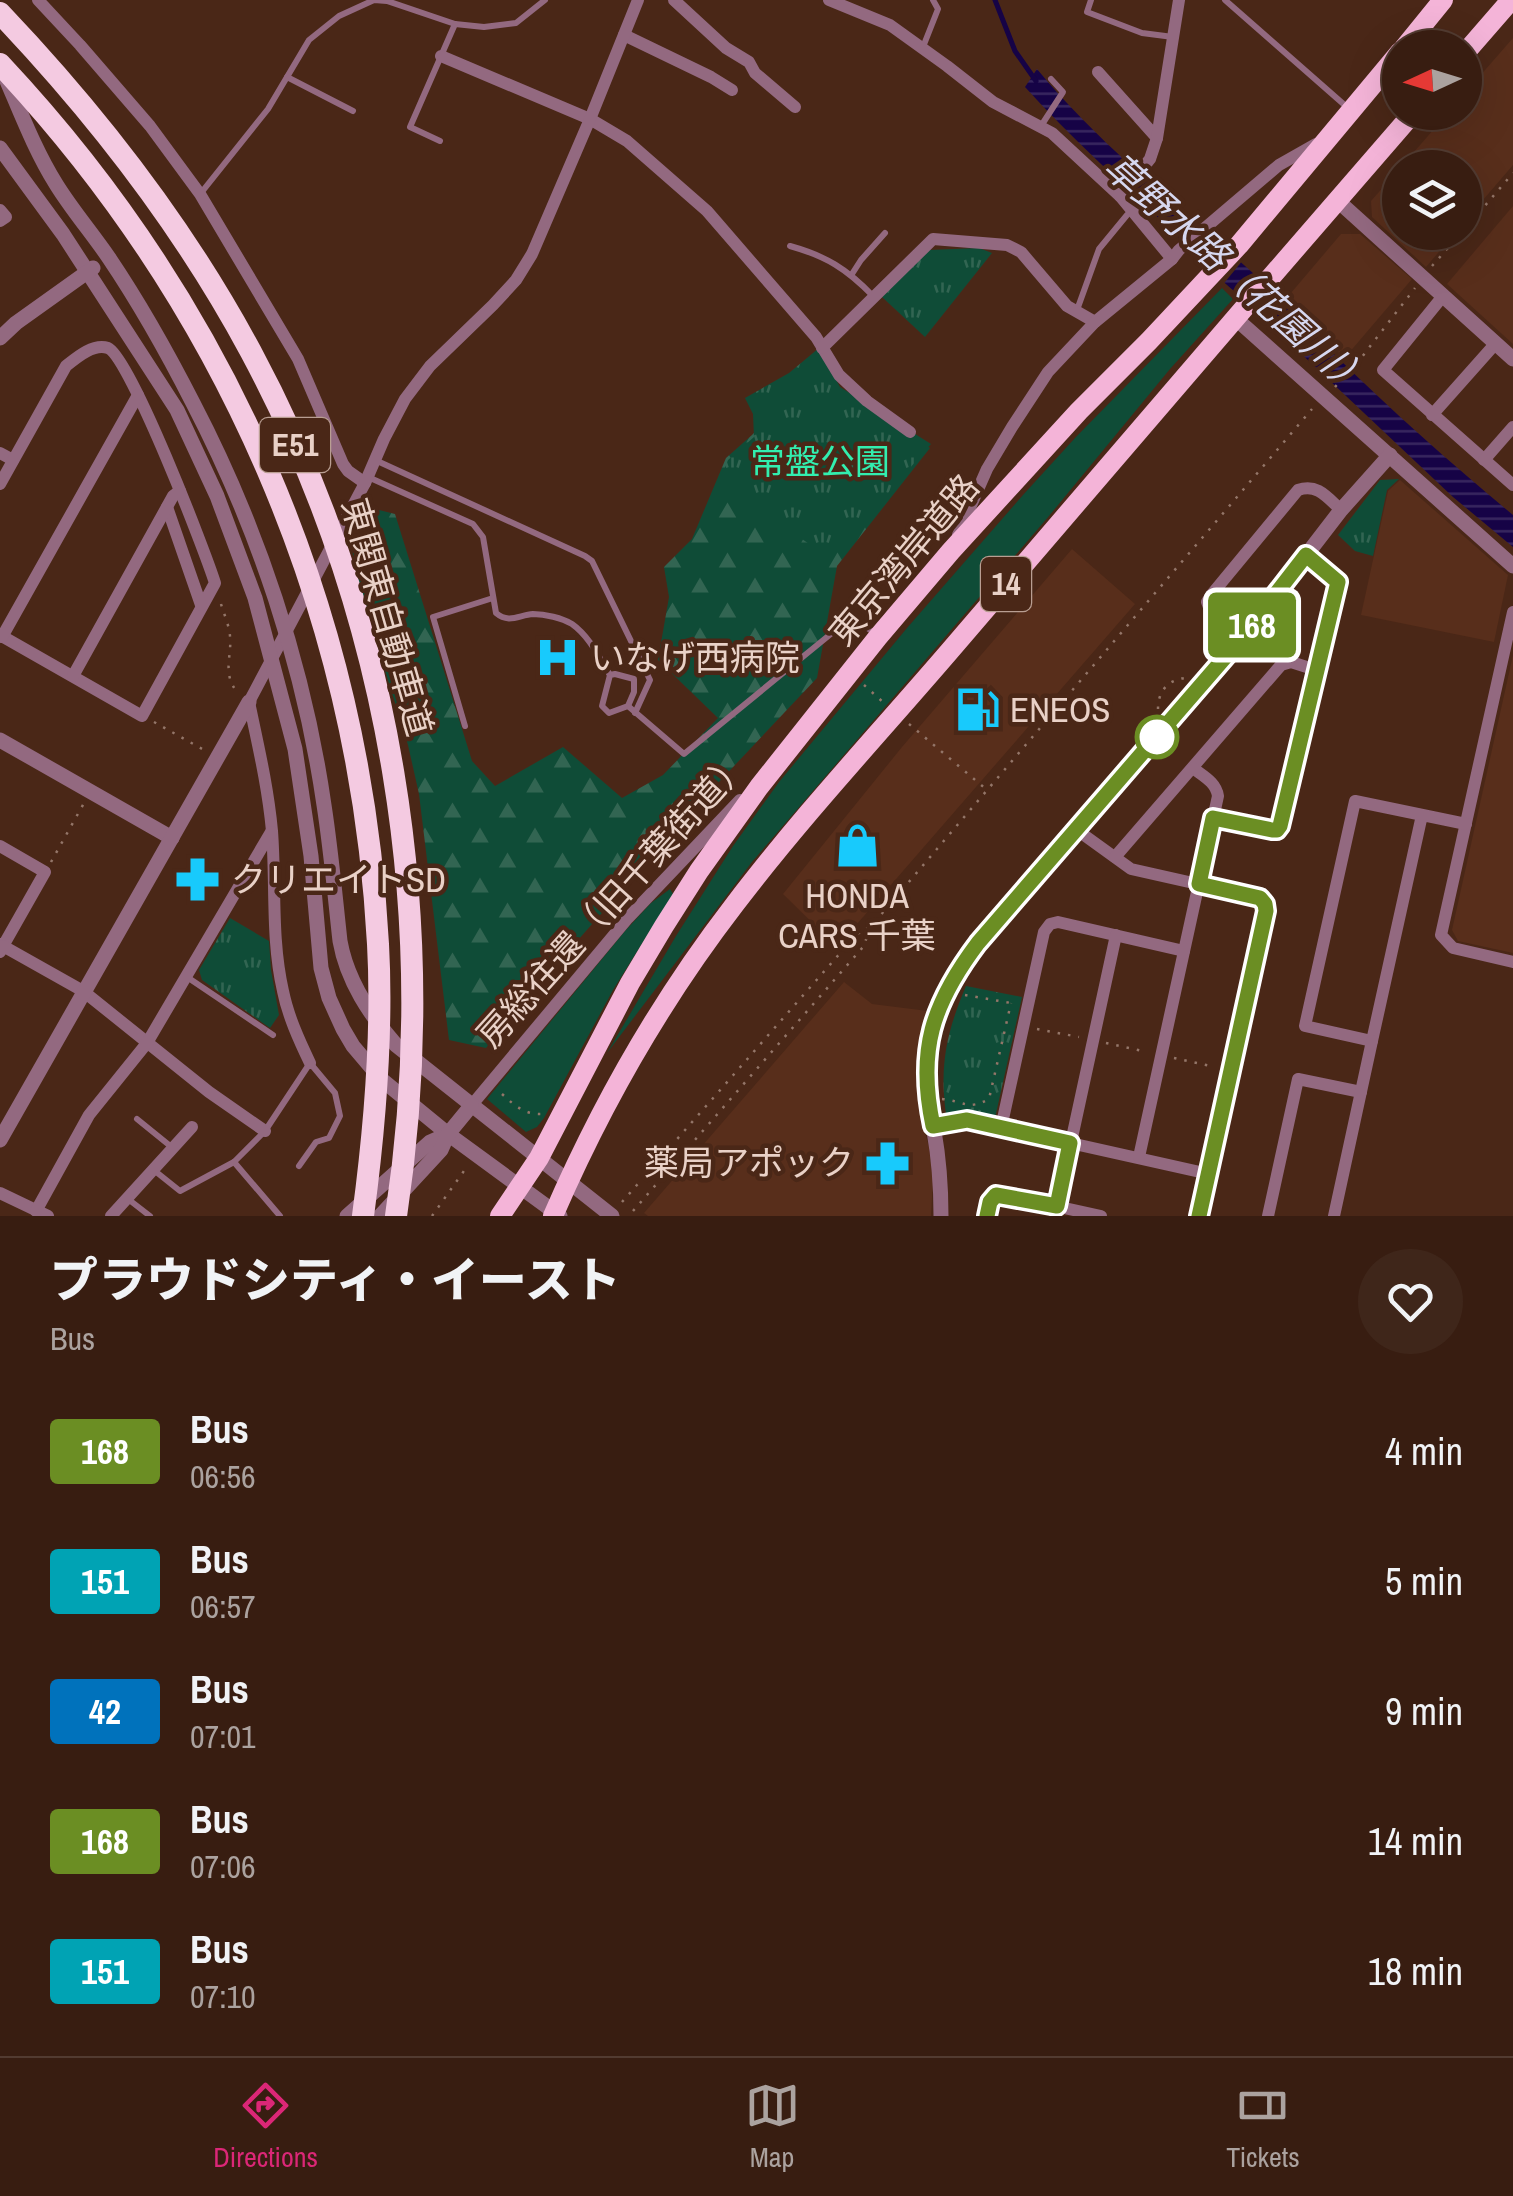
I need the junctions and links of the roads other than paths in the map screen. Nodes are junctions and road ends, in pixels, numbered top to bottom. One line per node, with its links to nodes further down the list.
1 (38, 0): 37 (street)
2 (545, 0): 13 (lane)
3 (638, 0): 16 (street)
4 (674, 0): 26 (street)
5 (829, 0): 18 (street)
6 (933, 0): 18 (lane)
7 (1091, 0): 17 (lane)
8 (1179, 0): 17 (street)
9 (1225, 0): 28 (lane)
10 (1443, 0): 14 (highway, 東京湾岸道路 / 14)
11 (1511, 0): 15 (highway)
12 (0, 13): 141 (highway, 東関東自動車道 / E51)
13 (455, 24): 19 (lane); 23 (lane)
14 (1418, 30)
15 (1482, 33)
16 (624, 34): 25 (street); 29 (street)
17 (1173, 37): 33 (street)
18 (922, 48): 30 (street)
19 (441, 56): 29 (street); 34 (lane)
20 (0, 64): 45 (street); 139 (highway, 東関東自動車道 / E51)
21 (1098, 72): 33 (street)
22 (1382, 74): 28 (highway, 東京湾岸道路 / 14)
23 (287, 77): 27 (lane); 37 (lane)
24 (1051, 79): 30 (lane)
25 (732, 90)
26 (794, 106)
27 (353, 111)
28 (1351, 111): 32 (highway, 東京湾岸道路 / 14)
29 (590, 120): 55 (street); 64 (street)
30 (1045, 121): 36 (street)
31 (1399, 130): 38 (highway, 14)
32 (1333, 135): 44 (street); 72 (highway, 東京湾岸道路 / 14)
33 (1157, 138): 36 (street)
34 (440, 141)
35 (0, 148): 46 (street)
36 (1122, 193): 44 (street)
37 (200, 194): 66 (street)
38 (1338, 201): 48 (street); 50 (highway, 14)
39 (0, 210): 41 (street)
40 (1127, 216): 51 (lane)
41 (0, 222)
42 (884, 233): 47 (lane)
43 (790, 246): 47 (lane)
44 (1175, 255): 52 (street)
45 (109, 258): 46 (street); 111 (street)
46 (88, 272): 53 (street); 117 (street)
47 (852, 274): 49 (lane)
48 (1444, 296): 54 (street); 58 (street)
49 (874, 297): 51 (street); 55 (street)
50 (1242, 309): 62 (street); 127 (highway, 14)
51 (1077, 311): 52 (street)
52 (1095, 322): 72 (street)
53 (0, 338)
54 (1496, 344): 56 (street); 58 (street)
55 (822, 348): 60 (street)
56 (1513, 360)
57 (138, 395): 63 (street); 69 (street); 78 (street)
58 (1432, 414): 65 (street)
59 (1513, 428): 65 (street)
60 (910, 432)
61 (0, 453): 63 (street)
62 (1390, 454): 71 (street); 74 (street)
63 (13, 460): 67 (street)
64 (376, 460): 66 (street); 86 (lane)
65 (1484, 460): 68 (street)
66 (366, 480): 75 (lane); 84 (street)
67 (0, 484)
68 (1513, 484)
69 (180, 490): 70 (street); 76 (street)
70 (166, 507): 76 (street); 83 (street)
71 (1341, 510): 73 (street); 80 (street)
72 (952, 552): 79 (highway, 東京湾岸道路 / 14)
73 (1306, 555): 80 (street); 81 (street)
74 (1513, 566)
75 (493, 598): 82 (lane); 87 (lane)
76 (201, 606): 83 (street)
77 (1513, 612): 93 (street)
78 (1, 636): 83 (street)
79 (878, 637): 86 (lane); 88 (highway, 東京湾岸道路 / 14)
80 (1240, 640): 95 (street)
81 (1316, 670): 90 (street); 92 (street)
82 (610, 675): 85 (lane); 85 (lane)
83 (73, 676)
84 (248, 695): 94 (street); 96 (street)
85 (628, 706): 86 (lane)
86 (635, 713)
87 (466, 726)
88 (801, 734): 111 (street, 房総往還（旧千葉街道）); 122 (highway, 東京湾岸道路 / 14)
89 (0, 740): 96 (street)
90 (1193, 768): 92 (street); 98 (street)
91 (1422, 815): 93 (street); 107 (street); 107 (street)
92 (1213, 818): 99 (street)
93 (1466, 824): 103 (street)
94 (272, 830): 104 (street); 109 (street)
95 (1076, 830): 98 (street); 113 (street)
96 (172, 838): 105 (street)
97 (0, 846): 101 (street)
98 (1115, 857): 99 (street)
99 (1199, 884): 102 (street); 126 (street)
100 (1116, 935): 102 (street); 115 (street); 119 (street)
101 (1, 947): 105 (street)
102 (1184, 951): 121 (street)
103 (1513, 962)
104 (187, 976): 106 (lane); 108 (street)
105 (83, 992): 108 (street); 118 (street)
106 (273, 1035)
107 (1372, 1041): 110 (street)
108 (146, 1044): 116 (street); 133 (street)
109 (310, 1063): 116 (lane); 124 (lane)
110 (1361, 1092): 147 (street); 148 (street)
111 (471, 1106): 117 (street); 122 (street)
112 (136, 1119): 120 (lane)
113 (933, 1126): 115 (street); 143 (street)
114 (192, 1127): 120 (street)
115 (1001, 1128): 119 (street)
116 (265, 1131): 123 (lane)
117 (448, 1134): 128 (street); 138 (street); 140 (street)
118 (0, 1140)
119 (1070, 1143): 121 (street); 132 (street)
120 (174, 1149): 125 (street)
121 (1139, 1157): 126 (street)
122 (538, 1158): 127 (street); 128 (highway, 東京湾岸道路 / 14)
123 (234, 1162): 125 (lane); 137 (lane)
124 (299, 1166)
125 (154, 1171): 130 (street)
126 (1208, 1174): 146 (street)
127 (568, 1180): 131 (street); 134 (highway, 14)
128 (519, 1187): 134 (street); 142 (highway, 東京湾岸道路 / 14)
129 (0, 1193): 133 (street)
130 (128, 1199): 135 (street); 136 (lane)
131 (617, 1210)
132 (1056, 1211): 144 (street); 145 (street)
133 (42, 1214)
134 (556, 1215)
135 (111, 1216)
136 (150, 1216)
137 (280, 1216)
138 (347, 1216)
139 (363, 1216)
140 (380, 1216)
141 (396, 1216)
142 (500, 1216)
143 (941, 1216)
144 (987, 1216)
145 (1100, 1216)
146 (1199, 1216)
147 (1268, 1216)
148 (1334, 1216)

